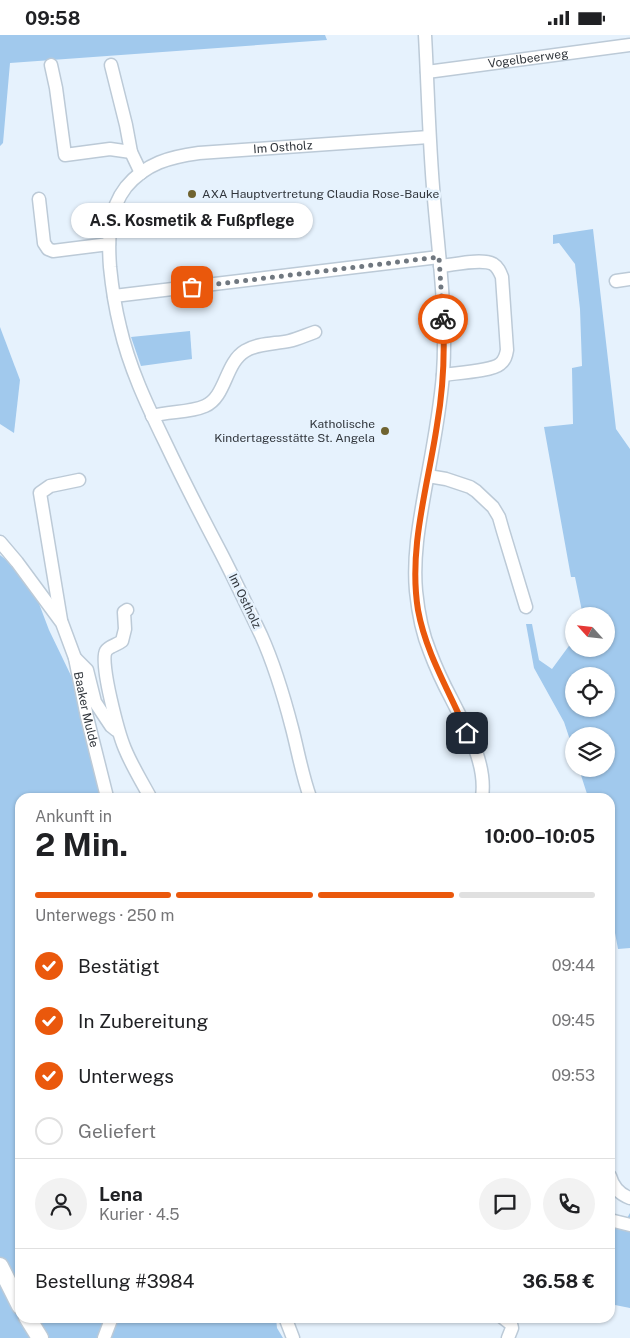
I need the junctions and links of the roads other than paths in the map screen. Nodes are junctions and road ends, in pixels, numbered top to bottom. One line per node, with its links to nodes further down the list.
1 (425, 35): 5 (street)
2 (630, 45): 5 (street, Vogelbeerweg)
3 (51, 65): 7 (street)
4 (111, 65): 7 (street)
5 (427, 72): 6 (street)
6 (429, 137): 8 (street, Im Ostholz); 11 (street)
7 (131, 152): 8 (street)
8 (141, 173): 10 (street, Im Ostholz)
9 (39, 199): 10 (street)
10 (109, 244): 14 (street, Im Ostholz)
11 (440, 262): 14 (street); 16 (street); 16 (street)
12 (630, 279): 13 (street)
13 (616, 281)
14 (114, 296): 17 (street, Im Ostholz)
15 (315, 332): 17 (street)
16 (443, 375): 18 (street)
17 (152, 416): 28 (street, Im Ostholz)
18 (428, 477): 21 (street); 29 (street)
19 (79, 480): 23 (street, Baaker Mulde)
20 (0, 542): 23 (street, Baaker Mulde)
21 (526, 607)
22 (127, 610): 25 (street)
23 (62, 623): 24 (street, Baaker Mulde)
24 (75, 657): 25 (street); 26 (street, Baaker Mulde)
25 (120, 734): 27 (street)
26 (106, 793)
27 (148, 793)
28 (309, 793)
29 (482, 793)
30 (615, 1187): 31 (street)
31 (630, 1198)
32 (615, 1220): 33 (street)
33 (630, 1225)
34 (0, 1266): 35 (main road)
35 (15, 1296)
36 (31, 1323): 40 (main road)
37 (110, 1323): 41 (street)
38 (287, 1323): 42 (street)
39 (510, 1323): 43 (street)
40 (40, 1338)
41 (104, 1338)
42 (293, 1338)
43 (508, 1338)

